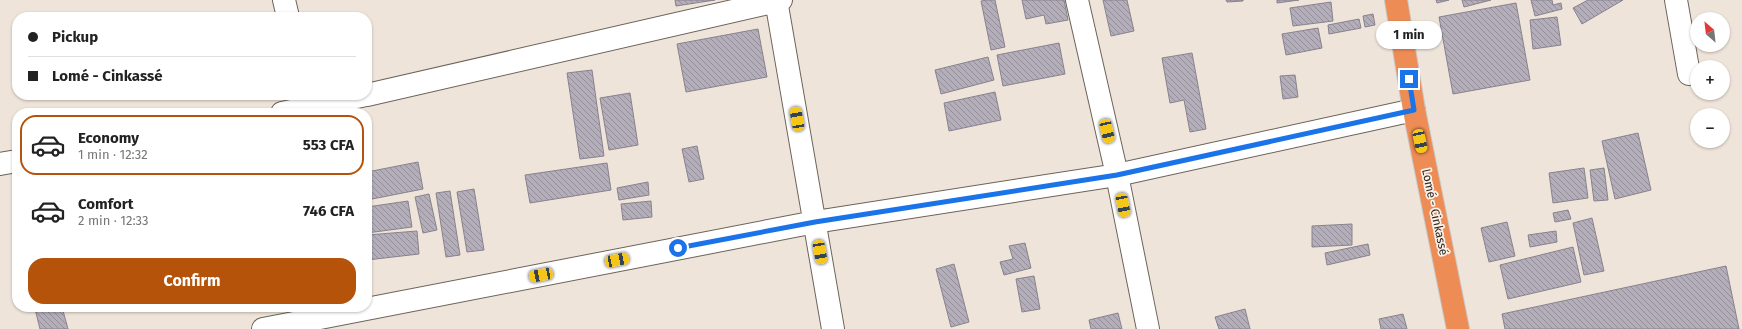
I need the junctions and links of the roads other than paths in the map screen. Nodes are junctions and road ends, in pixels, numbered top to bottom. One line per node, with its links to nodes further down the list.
1 (284, 0): 6 (street)
2 (778, 0): 8 (street); 16 (street)
3 (1077, 0): 15 (street)
4 (1396, 0): 12 (highway, Lomé - Cinkassé)
5 (1676, 0): 7 (street)
6 (287, 12)
7 (1689, 74)
8 (372, 94)
9 (337, 100): 10 (street)
10 (308, 105): 11 (street)
11 (298, 108)
12 (1414, 110): 15 (street); 20 (highway, Lomé - Cinkassé)
13 (12, 162): 14 (street)
14 (0, 164)
15 (1117, 175): 16 (street); 23 (street)
16 (815, 222): 17 (street); 22 (street)
17 (372, 310)
18 (363, 312): 19 (street)
19 (343, 316): 21 (street)
20 (1455, 328)
21 (263, 329)
22 (833, 329)
23 (1148, 329)

